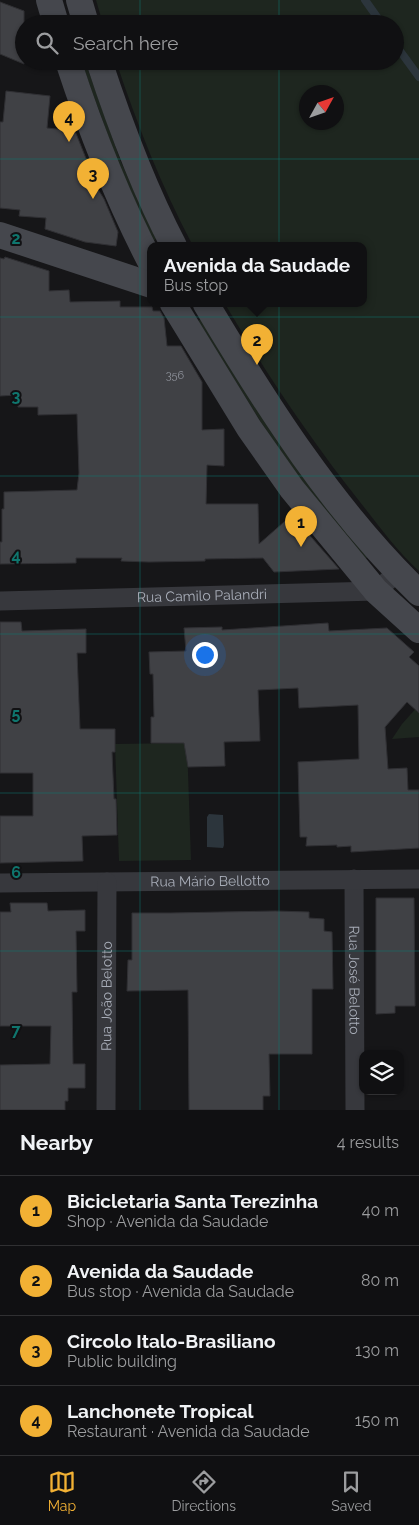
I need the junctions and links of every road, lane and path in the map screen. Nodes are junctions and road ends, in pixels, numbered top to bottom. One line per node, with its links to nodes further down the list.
1 (49, 0): 3 (street)
2 (80, 0): 4 (street)
3 (53, 15)
4 (84, 15)
5 (71, 70): 9 (street)
6 (102, 70): 8 (street)
7 (0, 235): 10 (street)
8 (172, 242)
9 (147, 255)
10 (147, 285)
11 (175, 307): 14 (street)
12 (208, 307): 13 (street)
13 (398, 572): 14 (street); 15 (street)
14 (376, 591): 16 (street, Rua Camilo Palandri); 17 (street)
15 (419, 593)
16 (0, 601)
17 (419, 630)
18 (354, 879): 19 (street, Rua Mário Bellotto); 20 (street, Rua Mário Bellotto); 23 (street, Rua José Belotto)
19 (419, 879)
20 (107, 882): 21 (street, Rua Mário Bellotto); 22 (street, Rua João Belotto)
21 (0, 883)
22 (106, 1110)
23 (355, 1110)

